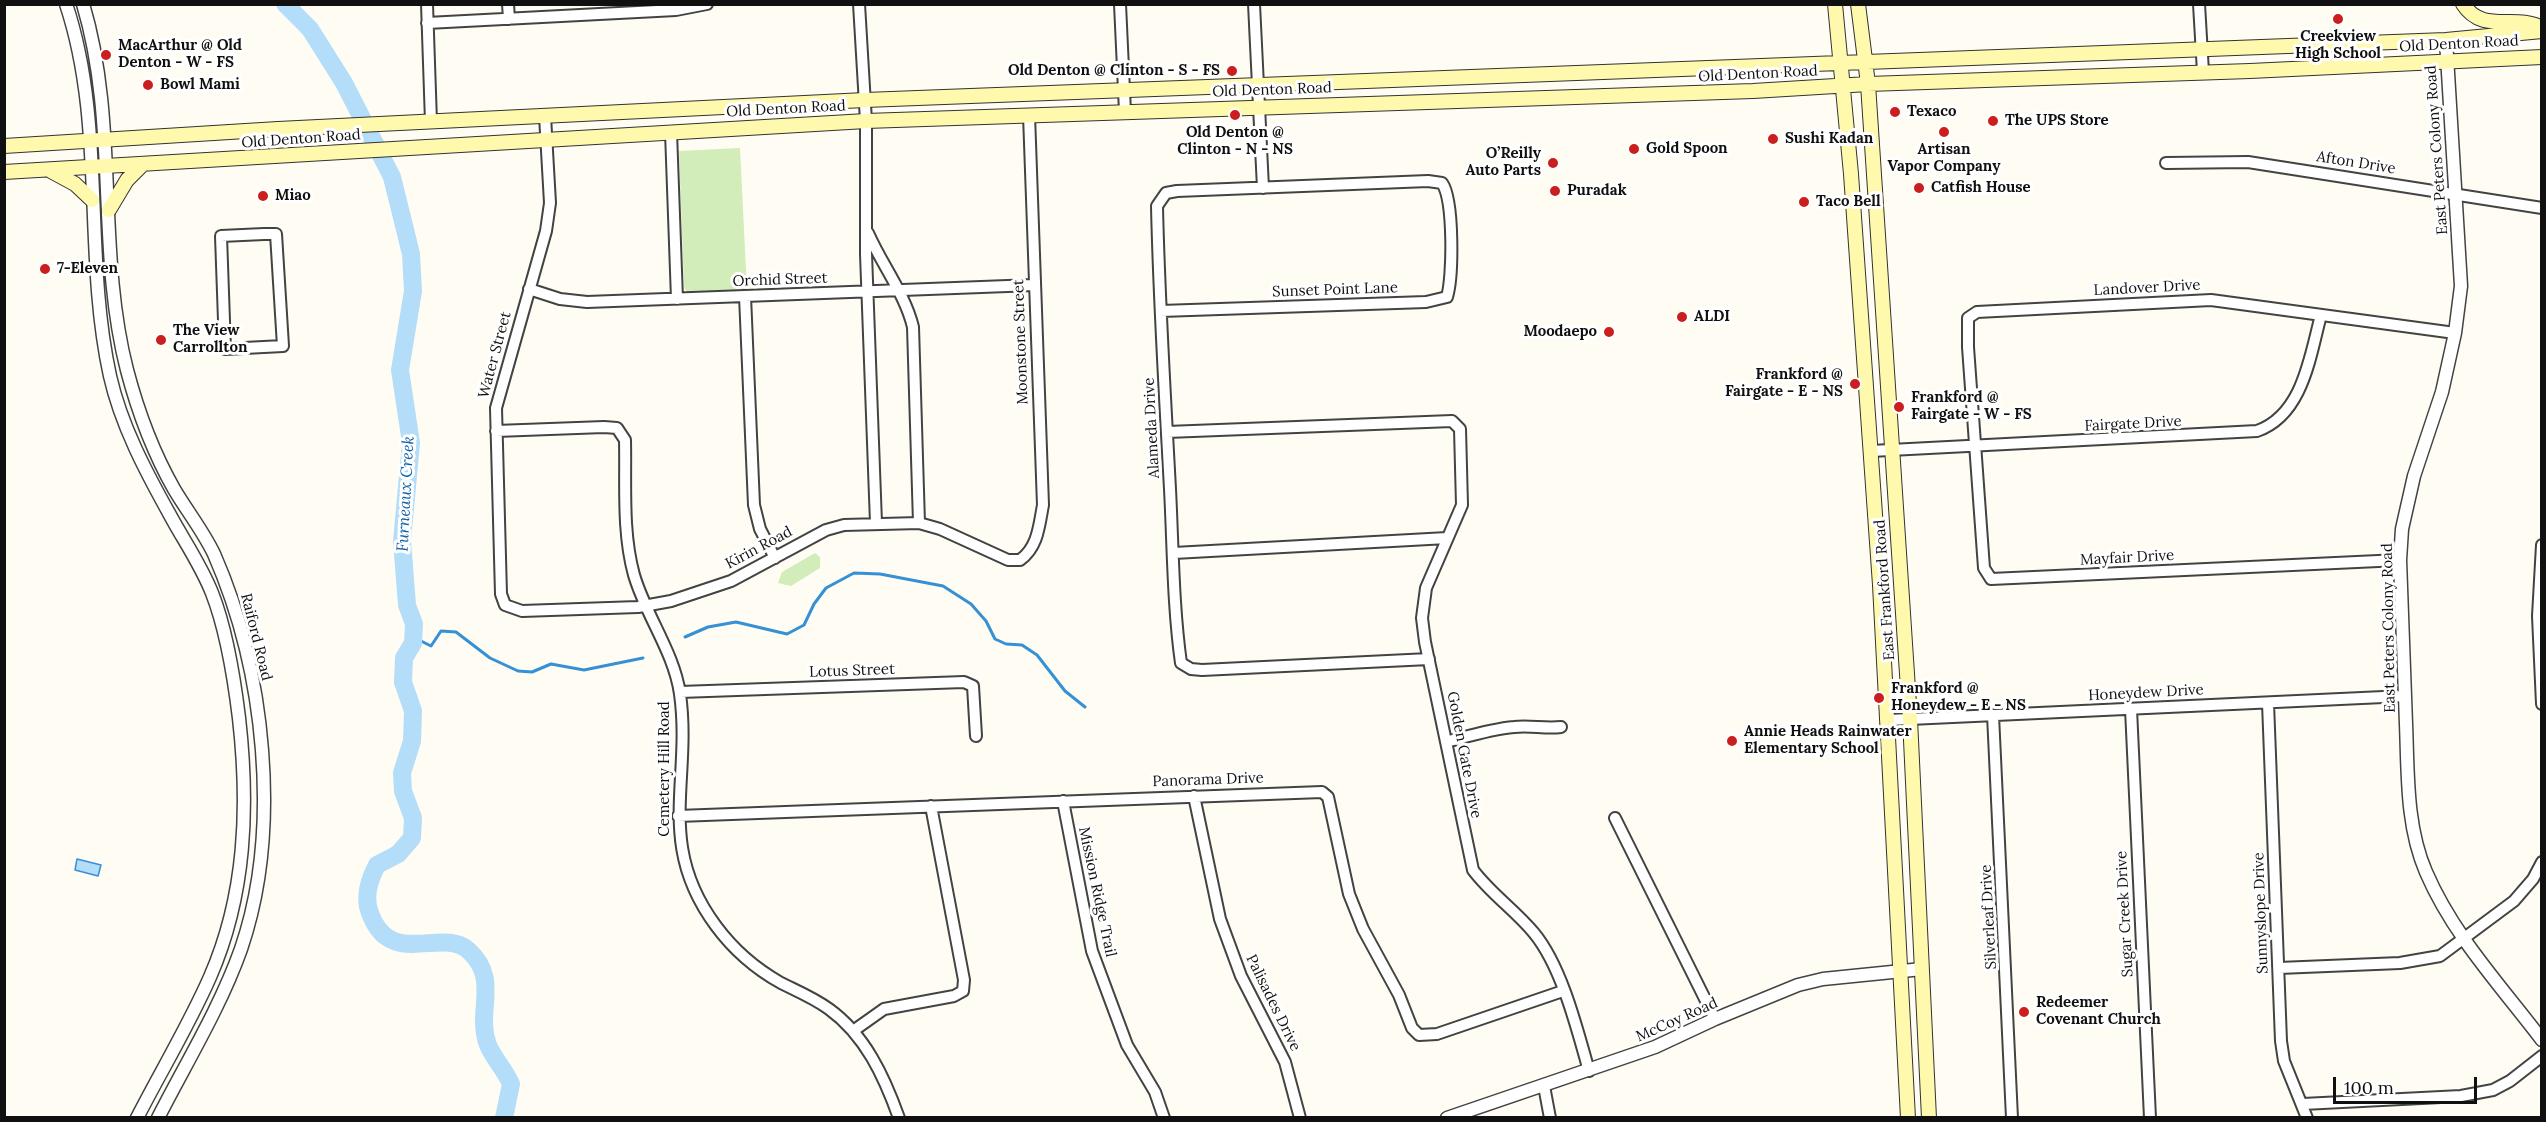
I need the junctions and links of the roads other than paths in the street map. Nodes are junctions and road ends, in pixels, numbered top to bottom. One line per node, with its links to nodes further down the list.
1 (66, 4): 40 (street, Raiford Road)
2 (82, 4): 39 (street, Raiford Road)
3 (427, 4): 14 (street)
4 (508, 4): 13 (street)
5 (707, 4): 13 (street)
6 (859, 4): 31 (street)
7 (1120, 4): 29 (street)
8 (1254, 4): 26 (street)
9 (1835, 4): 22 (main road, East Frankford Road)
10 (1858, 4): 21 (main road, East Frankford Road)
11 (2199, 4): 17 (street)
12 (2463, 4): 15 (main road)
13 (509, 19): 14 (street)
14 (427, 23): 37 (street)
15 (2541, 30): 16 (main road, Old Denton Road)
16 (2446, 40): 17 (main road, Old Denton Road); 20 (street, East Peters Colony Road)
17 (2202, 47): 18 (main road, Old Denton Road); 24 (street)
18 (2068, 52): 21 (main road, Old Denton Road); 25 (main road)
19 (2541, 57): 20 (main road, Old Denton Road)
20 (2447, 60): 24 (main road, Old Denton Road); 50 (street, East Peters Colony Road)
21 (1865, 61): 22 (main road, Old Denton Road); 27 (main road, East Frankford Road)
22 (1842, 62): 23 (main road, Old Denton Road); 28 (main road, East Frankford Road)
23 (1582, 72): 26 (main road, Old Denton Road); 30 (main road)
24 (2203, 72): 25 (main road, Old Denton Road)
25 (2069, 76): 27 (main road, Old Denton Road)
26 (1258, 84): 29 (main road, Old Denton Road); 32 (street)
27 (1868, 84): 28 (main road, Old Denton Road); 57 (main road, East Frankford Road)
28 (1844, 86): 30 (main road, Old Denton Road); 56 (main road, East Frankford Road)
29 (1124, 89): 31 (main road, Old Denton Road); 33 (street)
30 (1583, 97): 32 (main road, Old Denton Road)
31 (865, 100): 35 (main road, Old Denton Road); 36 (street)
32 (1259, 107): 33 (main road, Old Denton Road); 49 (street)
33 (1125, 112): 34 (main road, Old Denton Road)
34 (1029, 115): 36 (main road, Old Denton Road); 58 (street, Moonstone Street)
35 (545, 117): 37 (main road, Old Denton Road); 41 (street, Water Street)
36 (866, 121): 38 (main road, Old Denton Road); 54 (street)
37 (431, 122): 39 (main road, Old Denton Road)
38 (671, 132): 41 (main road, Old Denton Road); 63 (street)
39 (106, 139): 40 (main road, Old Denton Road); 45 (street, Raiford Road)
40 (90, 140): 42 (main road, Old Denton Road); 46 (street, Raiford Road)
41 (546, 142): 44 (main road, Old Denton Road); 59 (street, Water Street)
42 (4, 146)
43 (2166, 163): 50 (street, Afton Drive)
44 (142, 165): 45 (main road, Old Denton Road); 53 (main road)
45 (107, 167): 46 (main road, Old Denton Road); 53 (street, Raiford Road)
46 (91, 168): 47 (main road, Old Denton Road); 51 (street, Raiford Road)
47 (50, 170): 48 (main road, Old Denton Road); 51 (main road)
48 (4, 172)
49 (1263, 188): 64 (street, Alameda Drive); 64 (street, Sunset Point Lane)
50 (2454, 194): 52 (street, Afton Drive); 66 (street, East Peters Colony Road)
51 (92, 200): 70 (street, Raiford Road)
52 (2541, 208)
53 (109, 210): 67 (street, Raiford Road)
54 (867, 230): 60 (street); 61 (street)
55 (264, 234): 55 (street)
56 (1856, 235): 57 (main road); 73 (main road, East Frankford Road)
57 (1876, 235): 72 (main road, East Frankford Road)
58 (1034, 285): 60 (street, Orchid Street); 80 (street, Moonstone Street)
59 (529, 289): 63 (street, Orchid Street); 68 (street, Water Street)
60 (898, 291): 61 (street, Orchid Street); 75 (street)
61 (868, 292): 62 (street, Orchid Street); 74 (street)
62 (745, 296): 63 (street, Orchid Street); 79 (street)
63 (677, 299)
64 (1161, 311): 69 (street, Alameda Drive)
65 (2321, 315): 66 (street, Landover Drive); 71 (street, Fairgate Drive); 71 (street, Landover Drive)
66 (2455, 333): 81 (street, East Peters Colony Road)
67 (145, 430): 70 (street); 116 (street, Raiford Road)
68 (496, 431): 82 (street, Water Street); 83 (street, Cemetery Hill Road)
69 (1167, 432): 76 (street, Golden Gate Drive); 78 (street, Alameda Drive)
70 (130, 436): 115 (street, Raiford Road)
71 (1974, 446): 72 (street, Fairgate Drive); 81 (street, Mayfair Drive)
72 (1892, 449): 73 (street, Fairgate Drive); 92 (main road, East Frankford Road)
73 (1871, 451): 93 (main road, East Frankford Road)
74 (876, 523): 75 (street, Kirin Road); 79 (street, Kirin Road)
75 (919, 523): 80 (street, Kirin Road)
76 (1447, 538): 78 (street); 84 (street, Golden Gate Drive)
77 (2541, 545): 85 (street)
78 (1174, 553): 84 (street, Alameda Drive)
79 (775, 558): 83 (street, Kirin Road)
80 (1020, 560)
81 (2400, 560): 87 (street, East Peters Colony Road)
82 (505, 605): 83 (street, Kirin Road)
83 (646, 606): 86 (street, Cemetery Hill Road)
84 (1429, 659): 96 (street, Golden Gate Drive)
85 (2541, 689): 89 (street)
86 (680, 692): 95 (street, Lotus Street); 100 (street, Cemetery Hill Road)
87 (2405, 696): 88 (street, Honeydew Drive); 103 (street, East Peters Colony Road)
88 (2268, 703): 90 (street, Honeydew Drive); 104 (street, Sunnyslope Drive)
89 (2541, 704)
90 (2131, 709): 91 (street, Honeydew Drive); 125 (street, Sugar Creek Drive)
91 (1993, 715): 92 (street, Honeydew Drive); 124 (street, Silverleaf Drive)
92 (1910, 719): 93 (street, Honeydew Drive); 105 (main road, East Frankford Road)
93 (1888, 720): 106 (main road, East Frankford Road)
94 (1561, 727): 96 (street)
95 (976, 736)
96 (1446, 742): 107 (street, Golden Gate Drive)
97 (1194, 796): 98 (street, Panorama Drive); 107 (street, Panorama Drive); 119 (street, Palisades Drive)
98 (1064, 801): 99 (street, Panorama Drive); 118 (street, Mission Ridge Trail)
99 (931, 806): 100 (street, Panorama Drive); 109 (street)
100 (678, 816): 109 (street, Cemetery Hill Road)
101 (1615, 818): 108 (street)
102 (2541, 862): 103 (street)
103 (2464, 940): 104 (street); 110 (street, East Peters Colony Road)
104 (2279, 968): 114 (street, Sunnyslope Drive)
105 (1922, 969): 106 (street, McCoy Road); 123 (main road, East Frankford Road)
106 (1901, 972): 108 (street, McCoy Road); 122 (main road, East Frankford Road)
107 (1563, 991): 112 (street, Golden Gate Drive)
108 (1715, 1019): 112 (street, McCoy Road)
109 (853, 1031): 117 (street, Cemetery Hill Road)
110 (2541, 1040)
111 (2541, 1056): 114 (street)
112 (1589, 1071): 113 (street, McCoy Road)
113 (1544, 1086): 120 (street, McCoy Road); 121 (street)
114 (2303, 1104): 126 (street, Sunnyslope Drive)
115 (137, 1118)
116 (158, 1118)
117 (899, 1118)
118 (1164, 1118)
119 (1300, 1118)
120 (1447, 1118)
121 (1550, 1118)
122 (1908, 1118)
123 (1929, 1118)
124 (2012, 1118)
125 (2150, 1118)
126 (2307, 1118)

